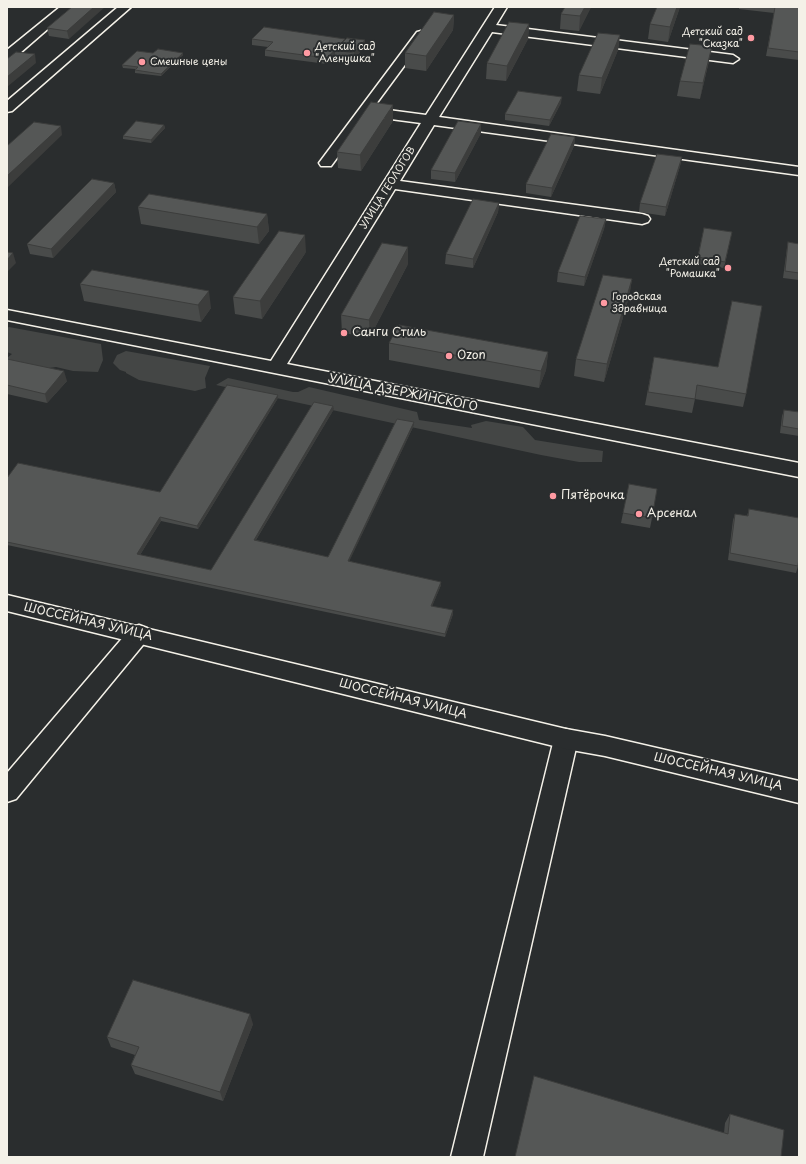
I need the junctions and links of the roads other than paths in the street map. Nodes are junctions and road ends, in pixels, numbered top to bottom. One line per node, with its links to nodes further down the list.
1 (67, 7): 7 (main road)
2 (125, 7): 10 (main road)
3 (500, 7): 4 (main road, УЛИЦА ГЕОЛОГОВ)
4 (488, 28): 9 (main road); 12 (main road, УЛИЦА ГЕОЛОГОВ)
5 (420, 35): 11 (main road)
6 (7, 44): 7 (main road)
7 (20, 46): 8 (main road)
8 (7, 57)
9 (733, 59)
10 (7, 108)
11 (364, 111): 12 (main road); 13 (main road)
12 (430, 120): 14 (main road); 15 (main road, УЛИЦА ГЕОЛОГОВ)
13 (326, 164)
14 (799, 171)
15 (390, 184): 16 (main road); 18 (main road, УЛИЦА ГЕОЛОГОВ)
16 (642, 219)
17 (7, 315): 18 (main road, УЛИЦА ДЗЕРЖИНСКОГО)
18 (275, 369): 19 (main road, УЛИЦА ДЗЕРЖИНСКОГО)
19 (799, 470)
20 (7, 603): 21 (main road, ШОССЕЙНАЯ УЛИЦА)
21 (139, 634): 22 (main road, ШОССЕЙНАЯ УЛИЦА); 23 (main road)
22 (566, 738): 24 (main road, ШОССЕЙНАЯ УЛИЦА); 25 (main road)
23 (7, 791)
24 (799, 792)
25 (467, 1157)

